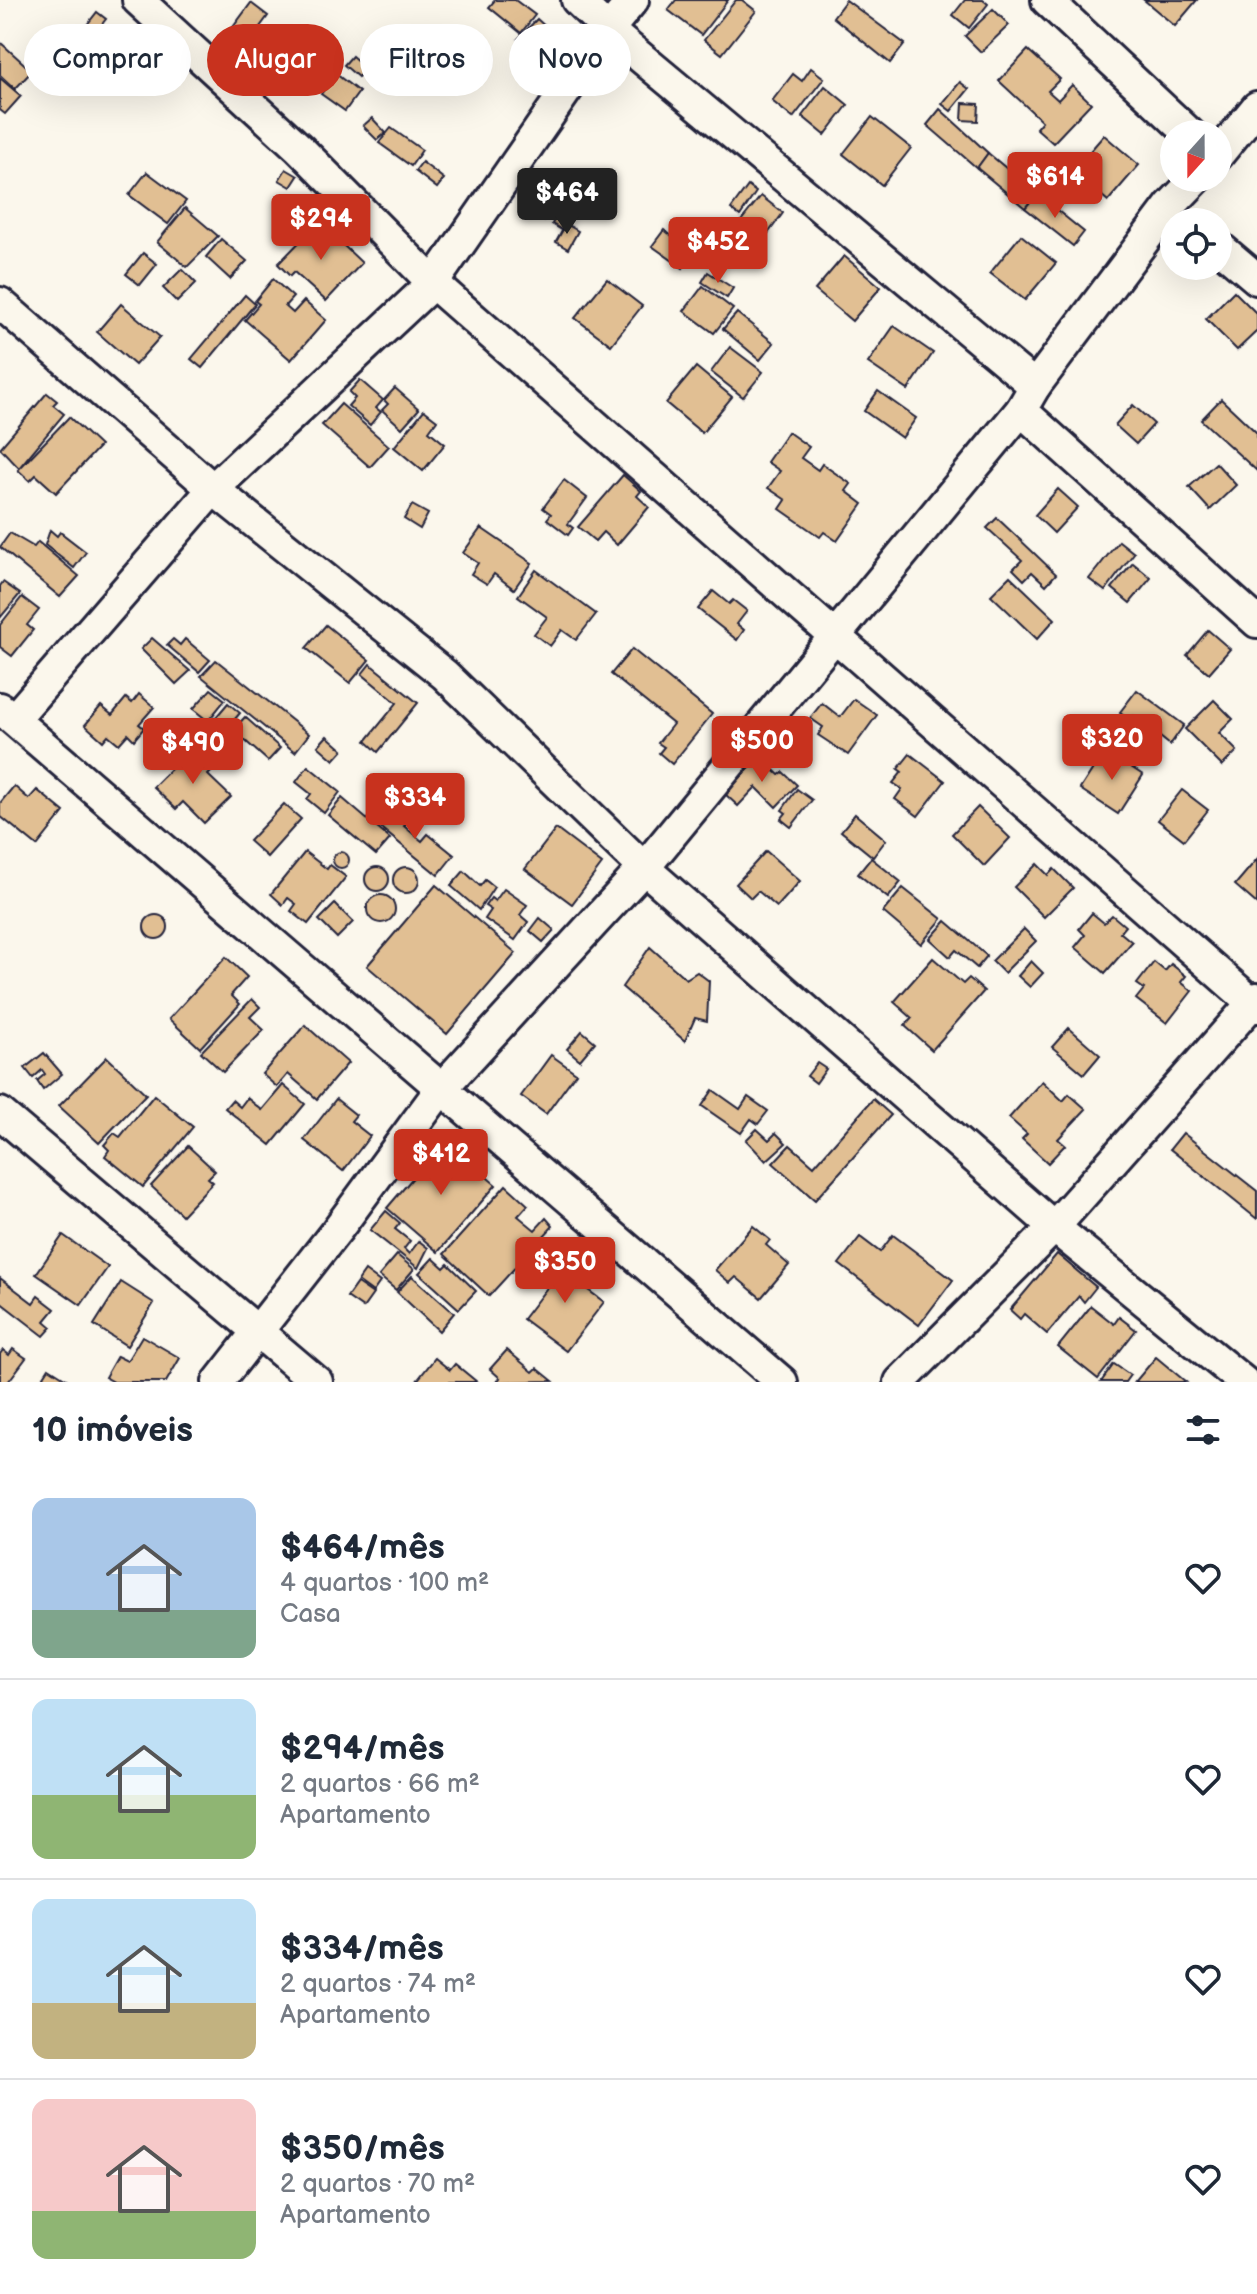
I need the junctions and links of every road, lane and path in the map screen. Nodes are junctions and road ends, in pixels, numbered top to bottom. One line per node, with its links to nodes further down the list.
1 (138, 0): 15 (street)
2 (577, 0): 5 (street)
3 (633, 0): 6 (street)
4 (1047, 0): 10 (street)
5 (602, 24)
6 (613, 24)
7 (631, 50): 17 (street)
8 (562, 96): 15 (street)
9 (1257, 107): 11 (street)
10 (1175, 120)
11 (1232, 138)
12 (1160, 238): 17 (street)
13 (1232, 258): 14 (street)
14 (1257, 279)
15 (433, 283): 18 (street); 20 (street)
16 (0, 303): 18 (street)
17 (1028, 398): 19 (street); 20 (street)
18 (213, 489): 21 (street); 22 (street)
19 (1257, 622)
20 (835, 639): 22 (street); 23 (street)
21 (7, 713): 24 (street)
22 (644, 868): 24 (street); 26 (street)
23 (1256, 1002): 26 (street)
24 (440, 1090): 27 (street); 30 (street)
25 (0, 1113): 27 (street)
26 (1054, 1227): 31 (street); 32 (street)
27 (258, 1330): 28 (street); 29 (street)
28 (218, 1382)
29 (317, 1382)
30 (782, 1382)
31 (900, 1382)
32 (1244, 1382)

